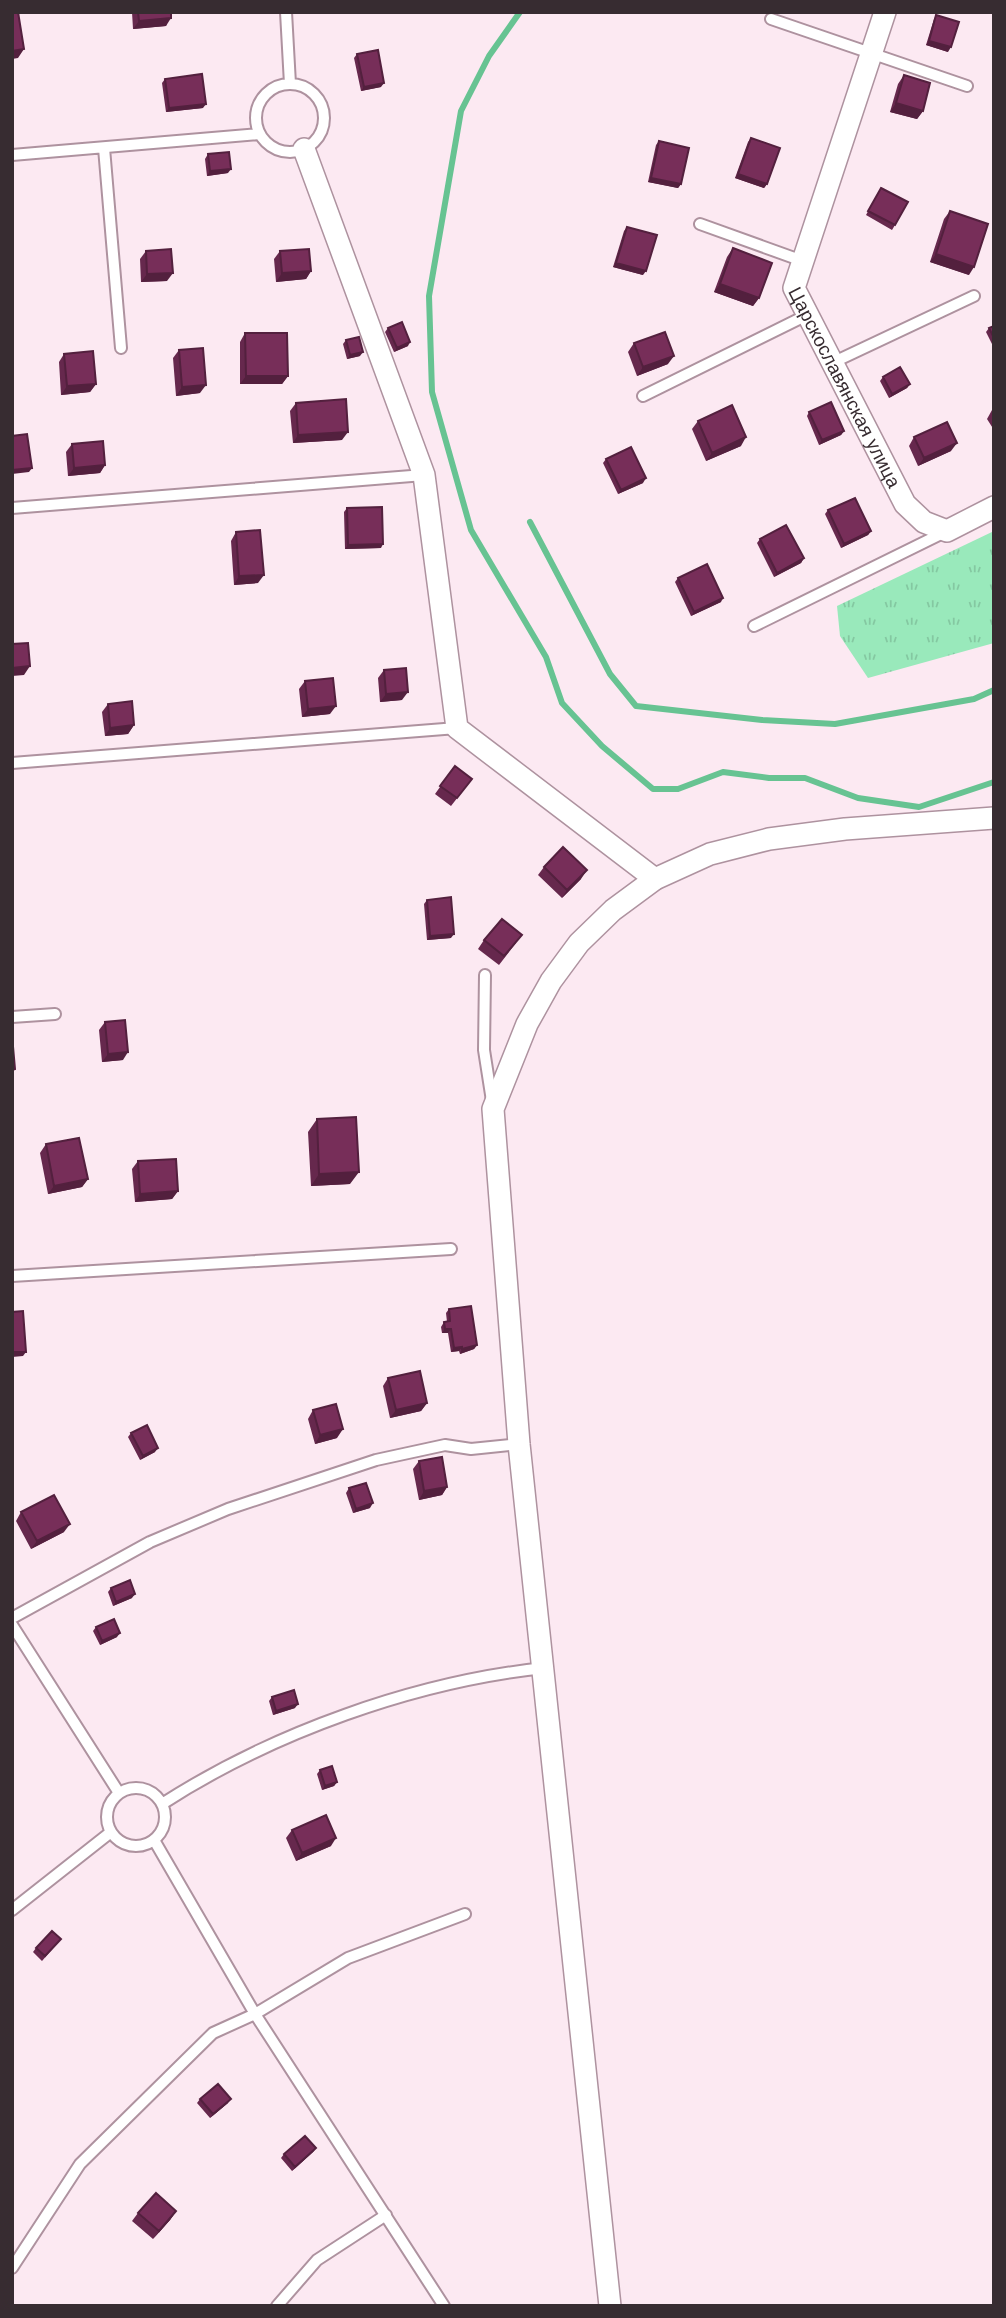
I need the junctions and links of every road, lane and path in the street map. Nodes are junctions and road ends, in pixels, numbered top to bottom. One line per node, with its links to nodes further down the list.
1 (286, 12): 5 (lane)
2 (886, 12): 4 (street, Царскославянская улица)
3 (771, 19): 4 (lane)
4 (872, 53): 6 (lane); 12 (street, Царскославянская улица)
5 (290, 84): 7 (lane); 9 (lane)
6 (967, 86)
7 (260, 134): 8 (lane); 9 (lane)
8 (104, 148): 10 (lane); 15 (lane)
9 (304, 149): 18 (street)
10 (12, 155)
11 (700, 224): 12 (lane)
12 (800, 260): 14 (street, Царскославянская улица)
13 (974, 296): 16 (lane)
14 (807, 315): 16 (street, Царскославянская улица); 17 (lane)
15 (121, 348)
16 (834, 362): 21 (street, Царскославянская улица)
17 (643, 396)
18 (424, 475): 20 (lane); 23 (street)
19 (994, 507): 21 (street)
20 (12, 508)
21 (947, 531): 22 (lane)
22 (754, 626)
23 (457, 728): 24 (lane); 26 (street)
24 (12, 763)
25 (994, 818): 26 (street)
26 (655, 879): 30 (street)
27 (485, 975): 30 (lane)
28 (55, 1014): 29 (lane)
29 (12, 1017)
30 (493, 1109): 33 (street)
31 (451, 1249): 32 (lane)
32 (12, 1276)
33 (519, 1444): 34 (lane); 36 (street)
34 (12, 1618)
35 (12, 1625): 37 (lane)
36 (544, 1668): 38 (lane); 48 (street)
37 (119, 1793): 38 (lane); 39 (lane)
38 (163, 1804): 40 (lane)
39 (111, 1832): 40 (lane); 41 (lane)
40 (154, 1840): 43 (lane)
41 (12, 1910)
42 (465, 1914): 43 (lane)
43 (255, 2014): 44 (lane); 45 (lane)
44 (386, 2215): 46 (lane); 47 (lane)
45 (12, 2268)
46 (277, 2306)
47 (444, 2306)
48 (610, 2306)

